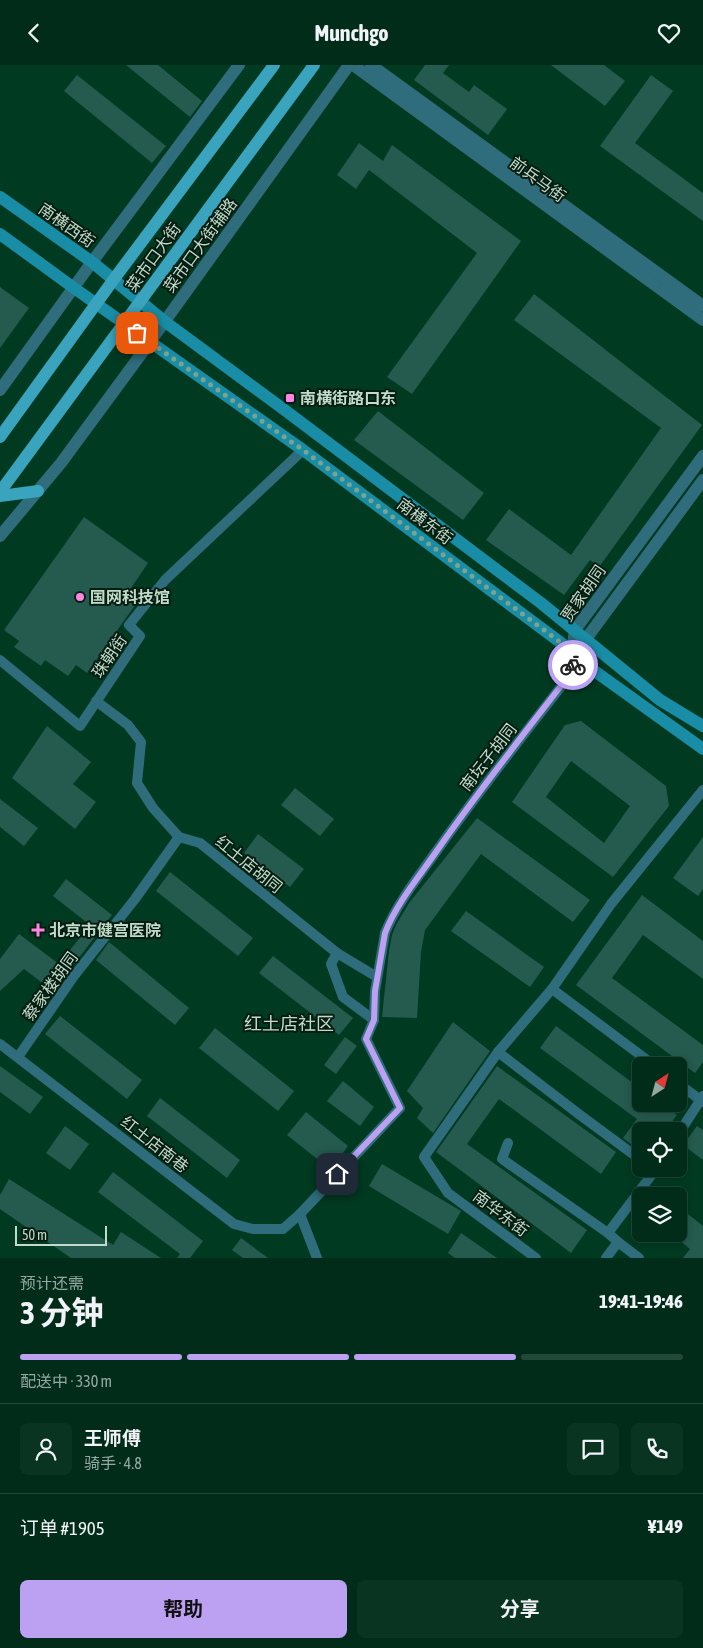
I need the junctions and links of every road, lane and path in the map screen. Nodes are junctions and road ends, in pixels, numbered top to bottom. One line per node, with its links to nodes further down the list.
1 (239, 65): 9 (street)
2 (274, 65): 10 (main road, 菜市口大街)
3 (314, 65): 12 (main road, 菜市口大街)
4 (349, 65): 16 (street, 菜市口大街辅路)
5 (353, 65): 15 (street, 前兵马街)
6 (371, 65): 14 (street, 前兵马街)
7 (0, 197): 9 (main road, 南横西街)
8 (1, 237): 11 (main road)
9 (92, 262): 10 (main road, 南横西街); 11 (street)
10 (114, 279): 12 (main road, 南横西街); 13 (main road, 菜市口大街)
11 (74, 289): 13 (main road); 19 (street)
12 (140, 302): 16 (main road, 南横东街); 17 (main road, 菜市口大街)
13 (97, 304): 17 (main road, 南横东街); 20 (main road, 菜市口大街)
14 (703, 306)
15 (703, 320)
16 (164, 321): 18 (street, 菜市口大街辅路); 28 (main road, 南横东街)
17 (125, 323): 18 (main road, 南横东街); 25 (main road, 菜市口大街)
18 (150, 342): 21 (main road, 南横东街); 24 (street, 菜市口大街辅路)
19 (0, 390)
20 (0, 437)
21 (303, 450): 30 (main road, 南横东街); 32 (street, 珠朝街)
22 (703, 456): 28 (street, 贾家胡同)
23 (703, 479): 29 (street, 贾家胡同)
24 (38, 491): 26 (main road); 27 (street, 菜市口大街辅路)
25 (0, 492)
26 (0, 496)
27 (0, 536)
28 (575, 630): 29 (main road, 南横东街); 30 (street, 贾家胡同)
29 (586, 639): 30 (street, 贾家胡同); 33 (main road, 南横东街)
30 (572, 651): 34 (main road, 南横东街); 38 (street, 南坛子胡同)
31 (0, 660): 32 (street, 珠朝街)
32 (96, 701): 36 (street, 红土店胡同)
33 (703, 726)
34 (703, 749)
35 (703, 790): 39 (street)
36 (179, 837): 37 (street, 红土店胡同); 43 (street, 蔡家楼胡同)
37 (336, 953): 38 (street, 红土店胡同); 40 (street)
38 (378, 977): 40 (street, 南坛子胡同)
39 (552, 989): 42 (street); 44 (street)
40 (374, 1020): 51 (street)
41 (0, 1044): 43 (street, 红土店南巷)
42 (498, 1052): 49 (street); 55 (street, 南华东街)
43 (18, 1057): 51 (street, 红土店南巷)
44 (643, 1057)
45 (688, 1090): 46 (street)
46 (702, 1099): 47 (street)
47 (686, 1122)
48 (508, 1143): 52 (street)
49 (632, 1153)
50 (649, 1177): 52 (street)
51 (300, 1214): 54 (street)
52 (608, 1233): 53 (street)
53 (618, 1242): 56 (street); 57 (street)
54 (317, 1258)
55 (536, 1258)
56 (606, 1258)
57 (639, 1258)

